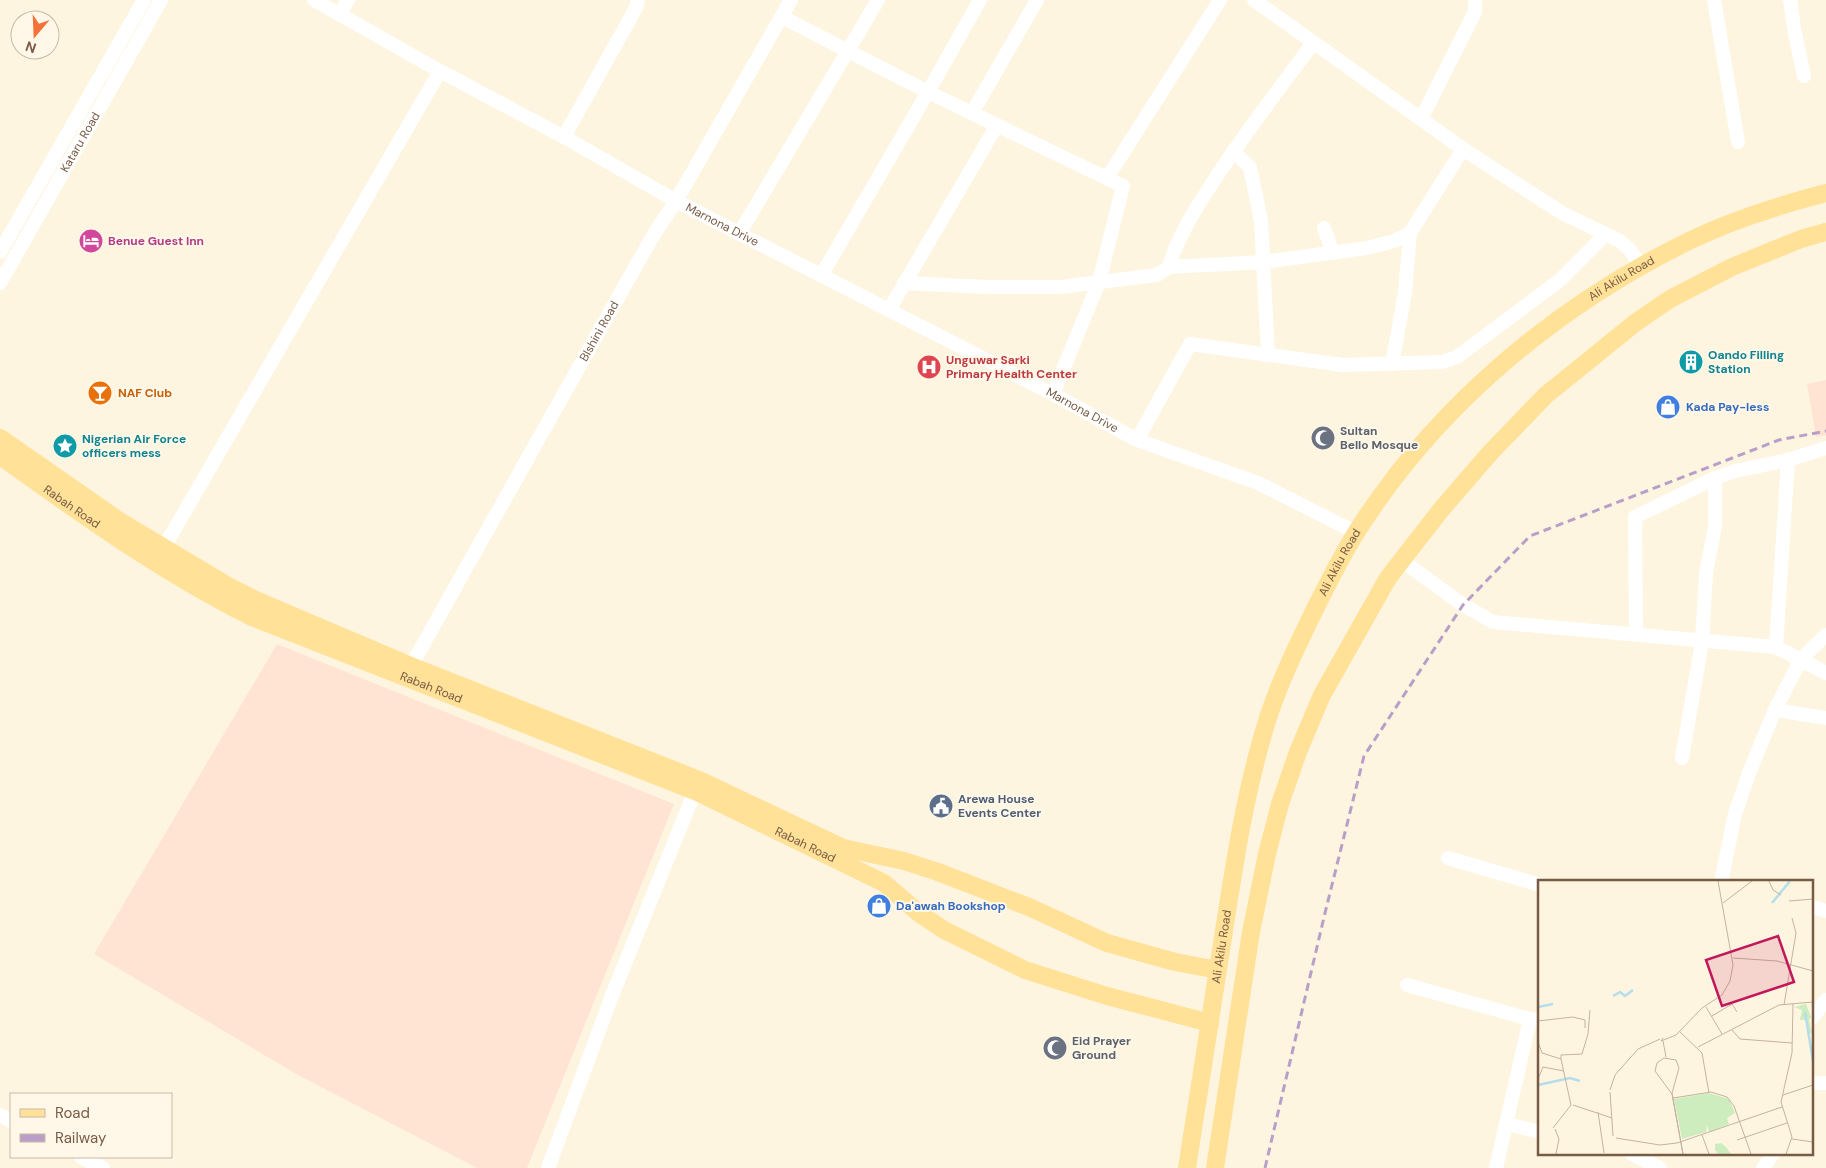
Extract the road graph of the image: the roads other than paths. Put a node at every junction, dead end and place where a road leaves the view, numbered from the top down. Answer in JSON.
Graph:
{"nodes":[{"id":1,"x":144,"y":0,"type":"edge"},
{"id":2,"x":161,"y":0,"type":"edge"},
{"id":3,"x":314,"y":0,"type":"edge"},
{"id":4,"x":348,"y":0,"type":"edge"},
{"id":5,"x":638,"y":0,"type":"edge"},
{"id":6,"x":791,"y":0,"type":"edge"},
{"id":7,"x":878,"y":0,"type":"edge"},
{"id":8,"x":980,"y":0,"type":"edge"},
{"id":9,"x":1037,"y":0,"type":"edge"},
{"id":10,"x":1220,"y":0,"type":"edge"},
{"id":11,"x":1254,"y":0,"type":"edge"},
{"id":12,"x":1475,"y":0,"type":"edge"},
{"id":13,"x":1714,"y":0,"type":"edge"},
{"id":14,"x":1790,"y":0,"type":"edge"},
{"id":15,"x":340,"y":14,"type":"junction"},
{"id":16,"x":782,"y":17,"type":"junction"},
{"id":17,"x":1313,"y":43,"type":"junction"},
{"id":18,"x":848,"y":51,"type":"junction"},
{"id":19,"x":440,"y":71,"type":"junction"},
{"id":20,"x":1804,"y":76,"type":"dead end"},
{"id":21,"x":928,"y":92,"type":"junction"},
{"id":22,"x":972,"y":113,"type":"junction"},
{"id":23,"x":1421,"y":119,"type":"junction"},
{"id":24,"x":997,"y":125,"type":"junction"},
{"id":25,"x":564,"y":137,"type":"junction"},
{"id":26,"x":1738,"y":142,"type":"dead end"},
{"id":27,"x":1463,"y":149,"type":"junction"},
{"id":28,"x":1233,"y":151,"type":"junction"},
{"id":29,"x":1107,"y":178,"type":"junction"},
{"id":30,"x":1826,"y":193,"type":"edge"},
{"id":31,"x":676,"y":201,"type":"junction"},
{"id":32,"x":1324,"y":228,"type":"dead end"},
{"id":33,"x":1826,"y":232,"type":"edge"},
{"id":34,"x":1410,"y":233,"type":"junction"},
{"id":35,"x":739,"y":234,"type":"junction"},
{"id":36,"x":1606,"y":234,"type":"junction"},
{"id":37,"x":0,"y":252,"type":"edge"},
{"id":38,"x":1333,"y":253,"type":"junction"},
{"id":39,"x":1264,"y":262,"type":"junction"},
{"id":40,"x":1640,"y":266,"type":"junction"},
{"id":41,"x":1169,"y":267,"type":"junction"},
{"id":42,"x":821,"y":276,"type":"junction"},
{"id":43,"x":1099,"y":282,"type":"junction"},
{"id":44,"x":0,"y":283,"type":"edge"},
{"id":45,"x":904,"y":283,"type":"junction"},
{"id":46,"x":889,"y":310,"type":"junction"},
{"id":47,"x":1268,"y":355,"type":"junction"},
{"id":48,"x":1392,"y":364,"type":"junction"},
{"id":49,"x":1053,"y":394,"type":"junction"},
{"id":50,"x":0,"y":438,"type":"edge"},
{"id":51,"x":1137,"y":440,"type":"junction"},
{"id":52,"x":1826,"y":448,"type":"edge"},
{"id":53,"x":0,"y":456,"type":"edge"},
{"id":54,"x":1788,"y":460,"type":"junction"},
{"id":55,"x":1715,"y":478,"type":"junction"},
{"id":56,"x":1356,"y":533,"type":"junction"},
{"id":57,"x":163,"y":549,"type":"junction"},
{"id":58,"x":1401,"y":560,"type":"junction"},
{"id":59,"x":1636,"y":634,"type":"junction"},
{"id":60,"x":1826,"y":635,"type":"edge"},
{"id":61,"x":1702,"y":642,"type":"junction"},
{"id":62,"x":1776,"y":647,"type":"junction"},
{"id":63,"x":1800,"y":660,"type":"junction"},
{"id":64,"x":411,"y":666,"type":"junction"},
{"id":65,"x":1826,"y":673,"type":"edge"},
{"id":66,"x":1775,"y":710,"type":"junction"},
{"id":67,"x":1826,"y":718,"type":"edge"},
{"id":68,"x":1682,"y":758,"type":"dead end"},
{"id":69,"x":695,"y":791,"type":"junction"},
{"id":70,"x":1448,"y":858,"type":"dead end"},
{"id":71,"x":1723,"y":880,"type":"edge"},
{"id":72,"x":1538,"y":883,"type":"edge"},
{"id":73,"x":1218,"y":970,"type":"junction"},
{"id":74,"x":1407,"y":985,"type":"dead end"},
{"id":75,"x":1826,"y":1000,"type":"edge"},
{"id":76,"x":1814,"y":1015,"type":"edge"},
{"id":77,"x":1535,"y":1019,"type":"edge"},
{"id":78,"x":1210,"y":1023,"type":"junction"},
{"id":79,"x":1507,"y":1124,"type":"junction"},
{"id":80,"x":1538,"y":1132,"type":"edge"},
{"id":81,"x":1772,"y":1156,"type":"edge"},
{"id":82,"x":83,"y":1158,"type":"edge"},
{"id":83,"x":1641,"y":1159,"type":"edge"},
{"id":84,"x":103,"y":1168,"type":"edge"},
{"id":85,"x":548,"y":1168,"type":"edge"},
{"id":86,"x":1187,"y":1168,"type":"edge"},
{"id":87,"x":1215,"y":1168,"type":"edge"},
{"id":88,"x":1496,"y":1168,"type":"edge"},
{"id":89,"x":1660,"y":1168,"type":"edge"},
{"id":90,"x":1763,"y":1168,"type":"edge"}],
"edges":[{"from":1,"to":37,"type":"street","name":"Kataru Road"},
{"from":2,"to":44,"type":"street","name":"Kataru Road"},
{"from":3,"to":15,"type":"street","name":"Marnona Drive"},
{"from":4,"to":15,"type":"street"},
{"from":5,"to":25,"type":"street"},
{"from":6,"to":16,"type":"street","name":"BIshini Road"},
{"from":7,"to":18,"type":"street"},
{"from":8,"to":21,"type":"street"},
{"from":9,"to":22,"type":"street"},
{"from":10,"to":29,"type":"street"},
{"from":11,"to":17,"type":"street"},
{"from":12,"to":23,"type":"street"},
{"from":13,"to":26,"type":"street"},
{"from":14,"to":20,"type":"street"},
{"from":15,"to":19,"type":"street","name":"Marnona Drive"},
{"from":16,"to":18,"type":"street"},
{"from":16,"to":31,"type":"street","name":"BIshini Road"},
{"from":17,"to":23,"type":"street"},
{"from":17,"to":28,"type":"street"},
{"from":18,"to":21,"type":"street"},
{"from":18,"to":35,"type":"street"},
{"from":19,"to":25,"type":"street","name":"Marnona Drive"},
{"from":19,"to":57,"type":"street"},
{"from":21,"to":22,"type":"street"},
{"from":21,"to":42,"type":"street"},
{"from":22,"to":24,"type":"street"},
{"from":23,"to":27,"type":"street"},
{"from":24,"to":29,"type":"street"},
{"from":24,"to":45,"type":"street"},
{"from":25,"to":31,"type":"street","name":"Marnona Drive"},
{"from":27,"to":34,"type":"street"},
{"from":27,"to":36,"type":"street"},
{"from":28,"to":39,"type":"street"},
{"from":28,"to":41,"type":"street"},
{"from":29,"to":43,"type":"street"},
{"from":30,"to":40,"type":"main road","name":"Ali Akilu Road"},
{"from":31,"to":35,"type":"street","name":"Marnona Drive"},
{"from":31,"to":64,"type":"street","name":"BIshini Road"},
{"from":32,"to":38,"type":"street"},
{"from":33,"to":58,"type":"main road"},
{"from":34,"to":38,"type":"street"},
{"from":34,"to":48,"type":"street"},
{"from":35,"to":42,"type":"street","name":"Marnona Drive"},
{"from":36,"to":40,"type":"street"},
{"from":36,"to":48,"type":"street"},
{"from":38,"to":39,"type":"street"},
{"from":39,"to":41,"type":"street"},
{"from":39,"to":47,"type":"street"},
{"from":40,"to":56,"type":"main road","name":"Ali Akilu Road"},
{"from":41,"to":43,"type":"street"},
{"from":42,"to":46,"type":"street","name":"Marnona Drive"},
{"from":43,"to":45,"type":"street"},
{"from":43,"to":49,"type":"street"},
{"from":45,"to":46,"type":"street"},
{"from":46,"to":49,"type":"street","name":"Marnona Drive"},
{"from":47,"to":48,"type":"street"},
{"from":47,"to":51,"type":"street"},
{"from":49,"to":51,"type":"street","name":"Marnona Drive"},
{"from":50,"to":57,"type":"main road","name":"Rabah Road"},
{"from":51,"to":56,"type":"street","name":"Marnona Drive"},
{"from":52,"to":54,"type":"street"},
{"from":53,"to":69,"type":"main road","name":"Rabah Road"},
{"from":54,"to":55,"type":"street"},
{"from":54,"to":62,"type":"street"},
{"from":55,"to":59,"type":"street"},
{"from":55,"to":61,"type":"street"},
{"from":56,"to":73,"type":"main road","name":"Ali Akilu Road"},
{"from":57,"to":64,"type":"main road","name":"Rabah Road"},
{"from":58,"to":59,"type":"street"},
{"from":58,"to":87,"type":"main road"},
{"from":59,"to":61,"type":"street"},
{"from":60,"to":63,"type":"street"},
{"from":61,"to":62,"type":"street"},
{"from":61,"to":68,"type":"street"},
{"from":62,"to":63,"type":"street"},
{"from":63,"to":65,"type":"street"},
{"from":63,"to":66,"type":"street"},
{"from":64,"to":73,"type":"main road","name":"Rabah Road"},
{"from":66,"to":67,"type":"street"},
{"from":66,"to":71,"type":"street"},
{"from":69,"to":78,"type":"main road","name":"Rabah Road"},
{"from":69,"to":85,"type":"street"},
{"from":70,"to":72,"type":"street"},
{"from":73,"to":78,"type":"main road","name":"Ali Akilu Road"},
{"from":74,"to":77,"type":"street"},
{"from":75,"to":76,"type":"street"},
{"from":77,"to":79,"type":"street"},
{"from":78,"to":86,"type":"main road","name":"Ali Akilu Road"},
{"from":79,"to":80,"type":"street"},
{"from":79,"to":88,"type":"street"},
{"from":81,"to":90,"type":"street"},
{"from":82,"to":84,"type":"street"},
{"from":83,"to":89,"type":"street"}]}
